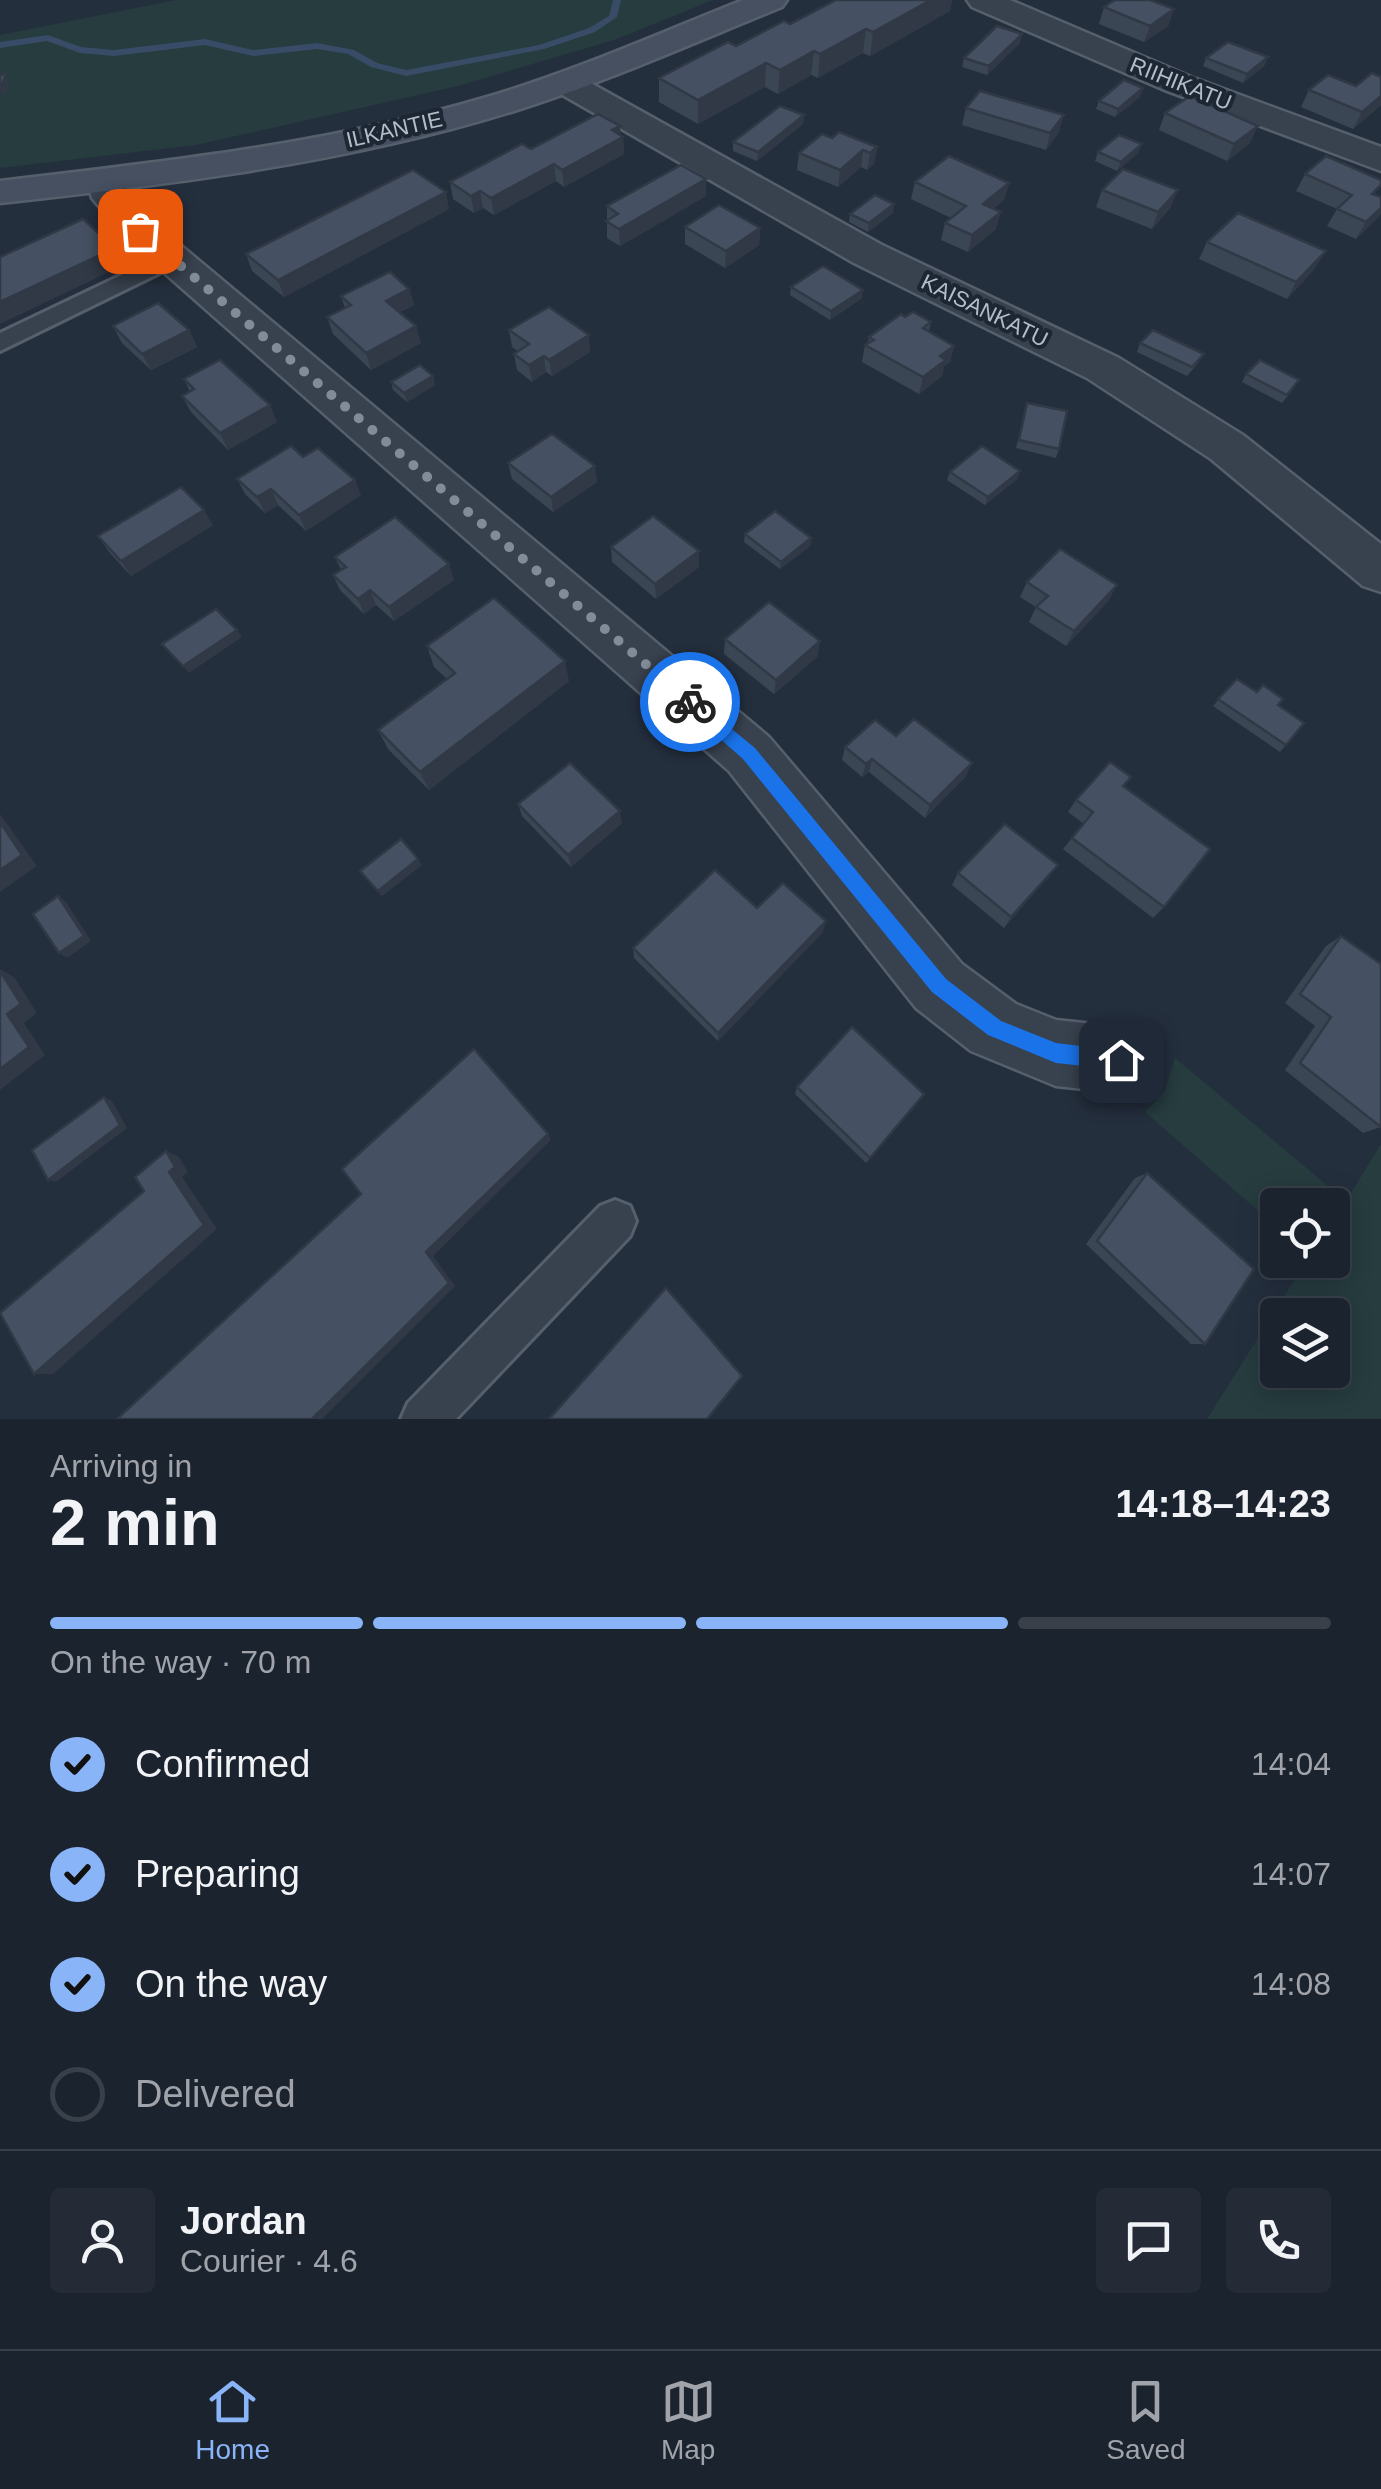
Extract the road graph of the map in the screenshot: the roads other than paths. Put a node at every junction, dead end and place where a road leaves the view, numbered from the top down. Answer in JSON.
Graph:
{"nodes":[{"id":1,"x":771,"y":0,"type":"edge"},
{"id":2,"x":983,"y":0,"type":"edge"},
{"id":3,"x":566,"y":82,"type":"junction"},
{"id":4,"x":1381,"y":160,"type":"edge"},
{"id":5,"x":106,"y":180,"type":"junction"},
{"id":6,"x":0,"y":192,"type":"edge"},
{"id":7,"x":172,"y":258,"type":"junction"},
{"id":8,"x":0,"y":343,"type":"edge"},
{"id":9,"x":1381,"y":572,"type":"edge"},
{"id":10,"x":1121,"y":1060,"type":"dead end"},
{"id":11,"x":615,"y":1221,"type":"dead end"},
{"id":12,"x":424,"y":1419,"type":"edge"}],
"edges":[{"from":1,"to":3,"type":"main road","name":"ILKANTIE"},
{"from":2,"to":4,"type":"street","name":"RIIHIKATU"},
{"from":3,"to":5,"type":"main road","name":"ILKANTIE"},
{"from":3,"to":9,"type":"street","name":"KAISANKATU"},
{"from":5,"to":6,"type":"main road","name":"ILKANTIE"},
{"from":5,"to":7,"type":"street"},
{"from":7,"to":8,"type":"lane"},
{"from":7,"to":10,"type":"street"},
{"from":11,"to":12,"type":"lane"}]}
